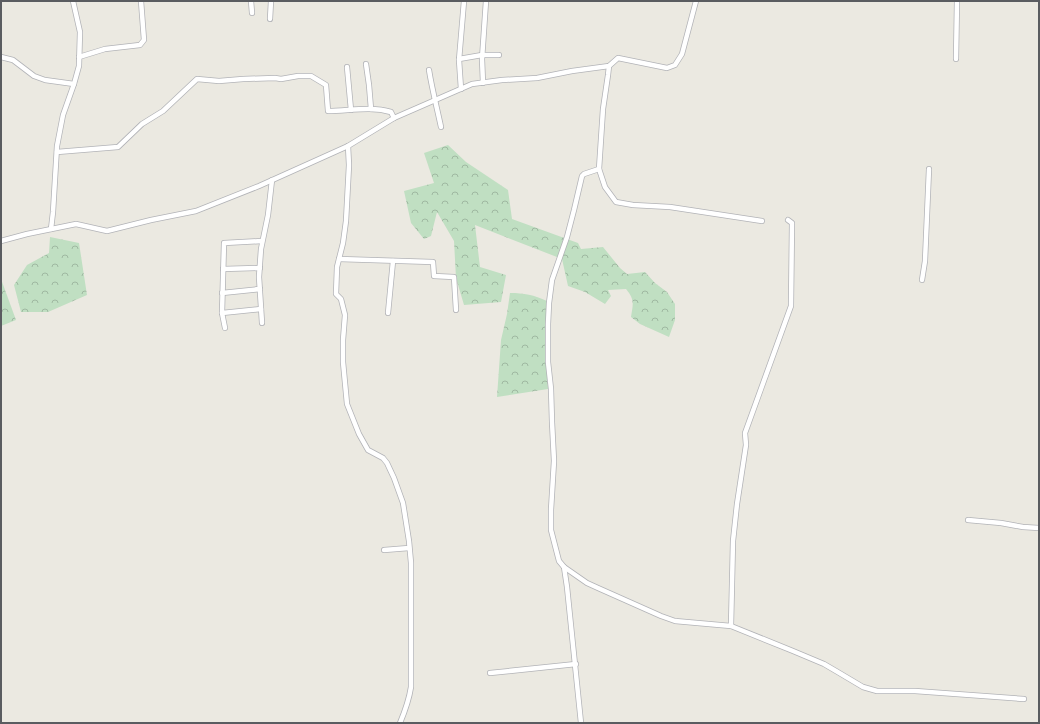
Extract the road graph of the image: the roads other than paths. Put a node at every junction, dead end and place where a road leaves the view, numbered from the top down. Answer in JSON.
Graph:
{"nodes":[{"id":1,"x":73,"y":1,"type":"edge"},
{"id":2,"x":141,"y":1,"type":"edge"},
{"id":3,"x":251,"y":1,"type":"edge"},
{"id":4,"x":271,"y":1,"type":"edge"},
{"id":5,"x":464,"y":1,"type":"edge"},
{"id":6,"x":486,"y":1,"type":"edge"},
{"id":7,"x":696,"y":1,"type":"edge"},
{"id":8,"x":957,"y":1,"type":"edge"},
{"id":9,"x":252,"y":13,"type":"dead end"},
{"id":10,"x":270,"y":19,"type":"dead end"},
{"id":11,"x":482,"y":55,"type":"junction"},
{"id":12,"x":499,"y":55,"type":"dead end"},
{"id":13,"x":1,"y":57,"type":"edge"},
{"id":14,"x":79,"y":57,"type":"junction"},
{"id":15,"x":459,"y":59,"type":"junction"},
{"id":16,"x":956,"y":59,"type":"dead end"},
{"id":17,"x":366,"y":64,"type":"dead end"},
{"id":18,"x":609,"y":66,"type":"junction"},
{"id":19,"x":347,"y":67,"type":"dead end"},
{"id":20,"x":430,"y":70,"type":"dead end"},
{"id":21,"x":483,"y":83,"type":"junction"},
{"id":22,"x":74,"y":84,"type":"junction"},
{"id":23,"x":461,"y":89,"type":"junction"},
{"id":24,"x":436,"y":100,"type":"junction"},
{"id":25,"x":371,"y":109,"type":"junction"},
{"id":26,"x":351,"y":110,"type":"junction"},
{"id":27,"x":394,"y":118,"type":"junction"},
{"id":28,"x":441,"y":126,"type":"dead end"},
{"id":29,"x":348,"y":146,"type":"junction"},
{"id":30,"x":57,"y":152,"type":"junction"},
{"id":31,"x":599,"y":169,"type":"junction"},
{"id":32,"x":929,"y":169,"type":"dead end"},
{"id":33,"x":272,"y":180,"type":"junction"},
{"id":34,"x":788,"y":220,"type":"dead end"},
{"id":35,"x":762,"y":221,"type":"dead end"},
{"id":36,"x":51,"y":228,"type":"junction"},
{"id":37,"x":1,"y":241,"type":"edge"},
{"id":38,"x":262,"y":241,"type":"junction"},
{"id":39,"x":339,"y":259,"type":"junction"},
{"id":40,"x":394,"y":261,"type":"junction"},
{"id":41,"x":260,"y":268,"type":"junction"},
{"id":42,"x":223,"y":269,"type":"junction"},
{"id":43,"x":922,"y":280,"type":"dead end"},
{"id":44,"x":260,"y":289,"type":"junction"},
{"id":45,"x":222,"y":293,"type":"junction"},
{"id":46,"x":261,"y":309,"type":"junction"},
{"id":47,"x":456,"y":310,"type":"dead end"},
{"id":48,"x":222,"y":313,"type":"junction"},
{"id":49,"x":388,"y":313,"type":"dead end"},
{"id":50,"x":262,"y":323,"type":"dead end"},
{"id":51,"x":225,"y":328,"type":"dead end"},
{"id":52,"x":968,"y":520,"type":"dead end"},
{"id":53,"x":1039,"y":528,"type":"edge"},
{"id":54,"x":409,"y":548,"type":"junction"},
{"id":55,"x":384,"y":550,"type":"dead end"},
{"id":56,"x":564,"y":567,"type":"junction"},
{"id":57,"x":731,"y":626,"type":"junction"},
{"id":58,"x":576,"y":664,"type":"junction"},
{"id":59,"x":490,"y":673,"type":"dead end"},
{"id":60,"x":1024,"y":699,"type":"dead end"},
{"id":61,"x":400,"y":723,"type":"edge"},
{"id":62,"x":581,"y":723,"type":"edge"}],
"edges":[{"from":1,"to":14,"type":"street"},
{"from":2,"to":14,"type":"street"},
{"from":3,"to":9,"type":"street"},
{"from":4,"to":10,"type":"street"},
{"from":5,"to":15,"type":"street"},
{"from":6,"to":11,"type":"street"},
{"from":7,"to":18,"type":"street"},
{"from":8,"to":16,"type":"street"},
{"from":11,"to":12,"type":"street"},
{"from":11,"to":15,"type":"street"},
{"from":11,"to":21,"type":"street"},
{"from":13,"to":22,"type":"street"},
{"from":14,"to":22,"type":"street"},
{"from":15,"to":23,"type":"street"},
{"from":17,"to":25,"type":"street"},
{"from":18,"to":21,"type":"street"},
{"from":18,"to":31,"type":"street"},
{"from":19,"to":26,"type":"street"},
{"from":20,"to":24,"type":"street"},
{"from":21,"to":23,"type":"street"},
{"from":22,"to":30,"type":"street"},
{"from":23,"to":24,"type":"street"},
{"from":24,"to":27,"type":"street"},
{"from":24,"to":28,"type":"street"},
{"from":25,"to":26,"type":"street"},
{"from":25,"to":27,"type":"street"},
{"from":26,"to":30,"type":"street"},
{"from":27,"to":29,"type":"street"},
{"from":29,"to":33,"type":"street"},
{"from":29,"to":39,"type":"street"},
{"from":30,"to":36,"type":"street"},
{"from":31,"to":35,"type":"street"},
{"from":31,"to":56,"type":"street"},
{"from":32,"to":43,"type":"street"},
{"from":33,"to":36,"type":"street"},
{"from":33,"to":38,"type":"street"},
{"from":34,"to":57,"type":"street"},
{"from":36,"to":37,"type":"street"},
{"from":38,"to":41,"type":"street"},
{"from":38,"to":42,"type":"street"},
{"from":39,"to":40,"type":"street"},
{"from":39,"to":54,"type":"street"},
{"from":40,"to":47,"type":"street"},
{"from":40,"to":49,"type":"street"},
{"from":41,"to":42,"type":"street"},
{"from":41,"to":44,"type":"street"},
{"from":42,"to":45,"type":"street"},
{"from":44,"to":45,"type":"street"},
{"from":44,"to":46,"type":"street"},
{"from":45,"to":48,"type":"street"},
{"from":46,"to":48,"type":"street"},
{"from":46,"to":50,"type":"street"},
{"from":48,"to":51,"type":"street"},
{"from":52,"to":53,"type":"street"},
{"from":54,"to":55,"type":"street"},
{"from":54,"to":61,"type":"street"},
{"from":56,"to":57,"type":"street"},
{"from":56,"to":58,"type":"street"},
{"from":57,"to":60,"type":"street"},
{"from":58,"to":59,"type":"street"},
{"from":58,"to":62,"type":"street"}]}
